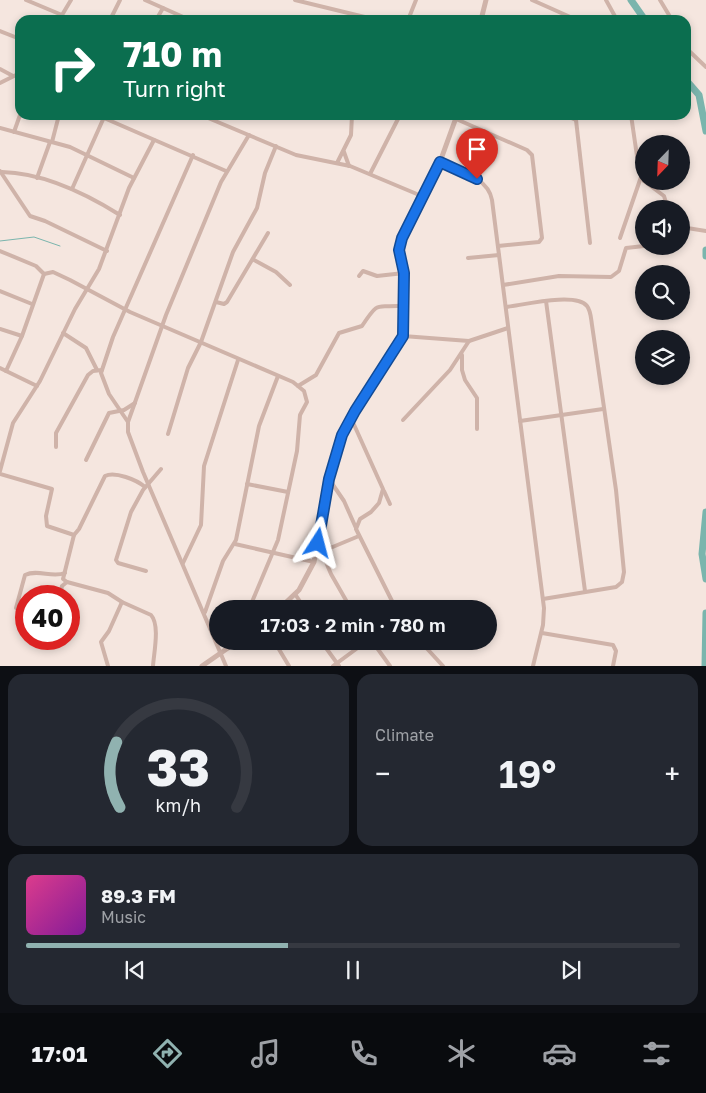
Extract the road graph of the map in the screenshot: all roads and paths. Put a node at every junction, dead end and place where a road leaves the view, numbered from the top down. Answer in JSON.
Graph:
{"nodes":[{"id":1,"x":26,"y":0,"type":"edge"},
{"id":2,"x":71,"y":0,"type":"edge"},
{"id":3,"x":120,"y":0,"type":"edge"},
{"id":4,"x":145,"y":0,"type":"edge"},
{"id":5,"x":295,"y":0,"type":"edge"},
{"id":6,"x":416,"y":0,"type":"edge"},
{"id":7,"x":486,"y":0,"type":"edge"},
{"id":8,"x":532,"y":0,"type":"edge"},
{"id":9,"x":606,"y":0,"type":"edge"},
{"id":10,"x":660,"y":0,"type":"edge"},
{"id":11,"x":163,"y":8,"type":"junction"},
{"id":12,"x":62,"y":14,"type":"joint"},
{"id":13,"x":112,"y":15,"type":"edge"},
{"id":14,"x":159,"y":15,"type":"edge"},
{"id":15,"x":179,"y":15,"type":"edge"},
{"id":16,"x":356,"y":15,"type":"edge"},
{"id":17,"x":410,"y":15,"type":"edge"},
{"id":18,"x":482,"y":15,"type":"edge"},
{"id":19,"x":566,"y":15,"type":"edge"},
{"id":20,"x":614,"y":15,"type":"edge"},
{"id":21,"x":669,"y":15,"type":"edge"},
{"id":22,"x":0,"y":31,"type":"edge"},
{"id":23,"x":15,"y":37,"type":"edge"},
{"id":24,"x":691,"y":53,"type":"edge"},
{"id":25,"x":706,"y":67,"type":"edge"},
{"id":26,"x":0,"y":69,"type":"edge"},
{"id":27,"x":13,"y":76,"type":"joint"},
{"id":28,"x":0,"y":84,"type":"edge"},
{"id":29,"x":18,"y":120,"type":"edge"},
{"id":30,"x":58,"y":120,"type":"edge"},
{"id":31,"x":104,"y":120,"type":"edge"},
{"id":32,"x":111,"y":120,"type":"edge"},
{"id":33,"x":213,"y":120,"type":"edge"},
{"id":34,"x":352,"y":120,"type":"edge"},
{"id":35,"x":397,"y":120,"type":"edge"},
{"id":36,"x":455,"y":120,"type":"edge"},
{"id":37,"x":464,"y":120,"type":"edge"},
{"id":38,"x":577,"y":120,"type":"edge"},
{"id":39,"x":632,"y":120,"type":"edge"},
{"id":40,"x":0,"y":128,"type":"edge"},
{"id":41,"x":14,"y":132,"type":"junction"},
{"id":42,"x":248,"y":135,"type":"junction"},
{"id":43,"x":635,"y":139,"type":"edge"},
{"id":44,"x":154,"y":140,"type":"junction"},
{"id":45,"x":51,"y":142,"type":"junction"},
{"id":46,"x":276,"y":146,"type":"junction"},
{"id":47,"x":344,"y":149,"type":"junction"},
{"id":48,"x":86,"y":155,"type":"junction"},
{"id":49,"x":193,"y":155,"type":"junction"},
{"id":50,"x":440,"y":162,"type":"junction"},
{"id":51,"x":336,"y":163,"type":"junction"},
{"id":52,"x":350,"y":166,"type":"junction"},
{"id":53,"x":1,"y":171,"type":"edge"},
{"id":54,"x":226,"y":171,"type":"junction"},
{"id":55,"x":370,"y":174,"type":"junction"},
{"id":56,"x":37,"y":178,"type":"junction"},
{"id":57,"x":134,"y":178,"type":"junction"},
{"id":58,"x":72,"y":189,"type":"junction"},
{"id":59,"x":636,"y":190,"type":"edge"},
{"id":60,"x":656,"y":190,"type":"edge"},
{"id":61,"x":424,"y":197,"type":"junction"},
{"id":62,"x":665,"y":200,"type":"edge"},
{"id":63,"x":120,"y":216,"type":"junction"},
{"id":64,"x":690,"y":228,"type":"edge"},
{"id":65,"x":706,"y":231,"type":"edge"},
{"id":66,"x":268,"y":233,"type":"dead end"},
{"id":67,"x":620,"y":238,"type":"dead end"},
{"id":68,"x":590,"y":243,"type":"dead end"},
{"id":69,"x":498,"y":246,"type":"junction"},
{"id":70,"x":635,"y":247,"type":"edge"},
{"id":71,"x":0,"y":251,"type":"edge"},
{"id":72,"x":107,"y":251,"type":"junction"},
{"id":73,"x":499,"y":255,"type":"junction"},
{"id":74,"x":468,"y":258,"type":"dead end"},
{"id":75,"x":254,"y":260,"type":"junction"},
{"id":76,"x":404,"y":273,"type":"junction"},
{"id":77,"x":44,"y":274,"type":"junction"},
{"id":78,"x":359,"y":276,"type":"dead end"},
{"id":79,"x":290,"y":285,"type":"dead end"},
{"id":80,"x":503,"y":285,"type":"junction"},
{"id":81,"x":87,"y":289,"type":"junction"},
{"id":82,"x":0,"y":291,"type":"edge"},
{"id":83,"x":546,"y":301,"type":"junction"},
{"id":84,"x":216,"y":302,"type":"junction"},
{"id":85,"x":32,"y":304,"type":"junction"},
{"id":86,"x":405,"y":305,"type":"junction"},
{"id":87,"x":506,"y":307,"type":"junction"},
{"id":88,"x":125,"y":310,"type":"junction"},
{"id":89,"x":163,"y":324,"type":"junction"},
{"id":90,"x":508,"y":328,"type":"junction"},
{"id":91,"x":0,"y":329,"type":"edge"},
{"id":92,"x":63,"y":333,"type":"junction"},
{"id":93,"x":22,"y":336,"type":"junction"},
{"id":94,"x":403,"y":336,"type":"junction"},
{"id":95,"x":469,"y":341,"type":"junction"},
{"id":96,"x":201,"y":342,"type":"junction"},
{"id":97,"x":462,"y":353,"type":"junction"},
{"id":98,"x":238,"y":360,"type":"junction"},
{"id":99,"x":0,"y":368,"type":"edge"},
{"id":100,"x":99,"y":370,"type":"junction"},
{"id":101,"x":6,"y":371,"type":"junction"},
{"id":102,"x":278,"y":376,"type":"junction"},
{"id":103,"x":37,"y":386,"type":"junction"},
{"id":104,"x":298,"y":386,"type":"junction"},
{"id":105,"x":135,"y":403,"type":"junction"},
{"id":106,"x":120,"y":410,"type":"junction"},
{"id":107,"x":603,"y":410,"type":"junction"},
{"id":108,"x":562,"y":414,"type":"junction"},
{"id":109,"x":351,"y":418,"type":"junction"},
{"id":110,"x":403,"y":420,"type":"dead end"},
{"id":111,"x":520,"y":421,"type":"junction"},
{"id":112,"x":128,"y":422,"type":"junction"},
{"id":113,"x":477,"y":428,"type":"dead end"},
{"id":114,"x":168,"y":434,"type":"dead end"},
{"id":115,"x":56,"y":447,"type":"dead end"},
{"id":116,"x":2,"y":455,"type":"edge"},
{"id":117,"x":86,"y":460,"type":"dead end"},
{"id":118,"x":161,"y":469,"type":"dead end"},
{"id":119,"x":0,"y":473,"type":"edge"},
{"id":120,"x":329,"y":479,"type":"junction"},
{"id":121,"x":248,"y":484,"type":"junction"},
{"id":122,"x":147,"y":485,"type":"junction"},
{"id":123,"x":383,"y":489,"type":"junction"},
{"id":124,"x":288,"y":492,"type":"junction"},
{"id":125,"x":390,"y":504,"type":"dead end"},
{"id":126,"x":356,"y":528,"type":"junction"},
{"id":127,"x":74,"y":536,"type":"junction"},
{"id":128,"x":359,"y":536,"type":"junction"},
{"id":129,"x":318,"y":543,"type":"junction"},
{"id":130,"x":235,"y":544,"type":"junction"},
{"id":131,"x":323,"y":551,"type":"junction"},
{"id":132,"x":274,"y":552,"type":"junction"},
{"id":133,"x":314,"y":562,"type":"junction"},
{"id":134,"x":183,"y":563,"type":"junction"},
{"id":135,"x":146,"y":571,"type":"dead end"},
{"id":136,"x":65,"y":573,"type":"junction"},
{"id":137,"x":67,"y":582,"type":"junction"},
{"id":138,"x":22,"y":585,"type":"edge"},
{"id":139,"x":63,"y":585,"type":"edge"},
{"id":140,"x":585,"y":591,"type":"junction"},
{"id":141,"x":295,"y":594,"type":"junction"},
{"id":142,"x":543,"y":599,"type":"junction"},
{"id":143,"x":252,"y":600,"type":"edge"},
{"id":144,"x":289,"y":600,"type":"edge"},
{"id":145,"x":299,"y":600,"type":"edge"},
{"id":146,"x":346,"y":600,"type":"edge"},
{"id":147,"x":392,"y":600,"type":"edge"},
{"id":148,"x":122,"y":602,"type":"junction"},
{"id":149,"x":205,"y":612,"type":"junction"},
{"id":150,"x":542,"y":633,"type":"junction"},
{"id":151,"x":225,"y":650,"type":"edge"},
{"id":152,"x":279,"y":650,"type":"edge"},
{"id":153,"x":327,"y":650,"type":"edge"},
{"id":154,"x":356,"y":650,"type":"edge"},
{"id":155,"x":378,"y":650,"type":"edge"},
{"id":156,"x":428,"y":650,"type":"edge"},
{"id":157,"x":221,"y":653,"type":"junction"},
{"id":158,"x":337,"y":665,"type":"edge"},
{"id":159,"x":108,"y":666,"type":"edge"},
{"id":160,"x":153,"y":666,"type":"edge"},
{"id":161,"x":202,"y":666,"type":"edge"},
{"id":162,"x":226,"y":666,"type":"edge"},
{"id":163,"x":289,"y":666,"type":"edge"},
{"id":164,"x":390,"y":666,"type":"edge"},
{"id":165,"x":443,"y":666,"type":"edge"},
{"id":166,"x":533,"y":666,"type":"edge"},
{"id":167,"x":613,"y":666,"type":"edge"}],
"edges":[{"from":1,"to":12,"type":"street"},
{"from":2,"to":12,"type":"street"},
{"from":3,"to":13,"type":"street"},
{"from":4,"to":11,"type":"street"},
{"from":5,"to":16,"type":"street"},
{"from":6,"to":17,"type":"street"},
{"from":7,"to":18,"type":"street"},
{"from":8,"to":19,"type":"street"},
{"from":9,"to":20,"type":"street"},
{"from":10,"to":21,"type":"street"},
{"from":11,"to":14,"type":"street"},
{"from":11,"to":15,"type":"street"},
{"from":22,"to":23,"type":"street"},
{"from":24,"to":25,"type":"street"},
{"from":26,"to":27,"type":"street"},
{"from":27,"to":28,"type":"street"},
{"from":29,"to":41,"type":"street"},
{"from":30,"to":45,"type":"street"},
{"from":31,"to":48,"type":"street"},
{"from":32,"to":44,"type":"street"},
{"from":33,"to":42,"type":"street"},
{"from":34,"to":47,"type":"street"},
{"from":35,"to":55,"type":"street"},
{"from":36,"to":50,"type":"street"},
{"from":37,"to":69,"type":"street"},
{"from":38,"to":68,"type":"street"},
{"from":39,"to":43,"type":"street"},
{"from":40,"to":41,"type":"street"},
{"from":41,"to":45,"type":"street"},
{"from":42,"to":46,"type":"street"},
{"from":42,"to":54,"type":"street"},
{"from":44,"to":49,"type":"street"},
{"from":44,"to":57,"type":"street"},
{"from":45,"to":48,"type":"street"},
{"from":45,"to":56,"type":"street"},
{"from":46,"to":51,"type":"street"},
{"from":46,"to":84,"type":"street"},
{"from":47,"to":51,"type":"street"},
{"from":47,"to":52,"type":"street"},
{"from":48,"to":57,"type":"street"},
{"from":48,"to":58,"type":"street"},
{"from":49,"to":54,"type":"street"},
{"from":49,"to":88,"type":"street"},
{"from":50,"to":61,"type":"street"},
{"from":50,"to":69,"type":"street"},
{"from":51,"to":52,"type":"street"},
{"from":52,"to":55,"type":"street"},
{"from":53,"to":56,"type":"street"},
{"from":53,"to":72,"type":"street"},
{"from":54,"to":89,"type":"street"},
{"from":55,"to":61,"type":"street"},
{"from":56,"to":58,"type":"street"},
{"from":57,"to":63,"type":"street"},
{"from":58,"to":63,"type":"street"},
{"from":59,"to":67,"type":"street"},
{"from":60,"to":62,"type":"street"},
{"from":61,"to":76,"type":"street"},
{"from":63,"to":72,"type":"street"},
{"from":64,"to":65,"type":"street"},
{"from":66,"to":75,"type":"street"},
{"from":69,"to":73,"type":"street"},
{"from":70,"to":80,"type":"street"},
{"from":71,"to":77,"type":"street"},
{"from":72,"to":81,"type":"street"},
{"from":73,"to":74,"type":"street"},
{"from":73,"to":80,"type":"street"},
{"from":75,"to":79,"type":"street"},
{"from":75,"to":84,"type":"street"},
{"from":76,"to":78,"type":"street"},
{"from":76,"to":86,"type":"street"},
{"from":77,"to":81,"type":"street"},
{"from":77,"to":85,"type":"street"},
{"from":80,"to":87,"type":"street"},
{"from":81,"to":88,"type":"street"},
{"from":81,"to":92,"type":"street"},
{"from":82,"to":85,"type":"street"},
{"from":83,"to":87,"type":"street"},
{"from":83,"to":107,"type":"street"},
{"from":83,"to":108,"type":"street"},
{"from":84,"to":96,"type":"street"},
{"from":85,"to":93,"type":"street"},
{"from":86,"to":94,"type":"street"},
{"from":86,"to":104,"type":"street"},
{"from":87,"to":90,"type":"street"},
{"from":88,"to":89,"type":"street"},
{"from":88,"to":100,"type":"street"},
{"from":89,"to":96,"type":"street"},
{"from":89,"to":105,"type":"street"},
{"from":90,"to":95,"type":"street"},
{"from":90,"to":111,"type":"street"},
{"from":91,"to":93,"type":"street"},
{"from":92,"to":100,"type":"street"},
{"from":92,"to":103,"type":"street"},
{"from":93,"to":101,"type":"street"},
{"from":94,"to":95,"type":"street"},
{"from":94,"to":109,"type":"street"},
{"from":95,"to":97,"type":"street"},
{"from":96,"to":98,"type":"street"},
{"from":96,"to":114,"type":"street"},
{"from":97,"to":110,"type":"street"},
{"from":97,"to":113,"type":"street"},
{"from":98,"to":102,"type":"street"},
{"from":98,"to":134,"type":"street"},
{"from":99,"to":101,"type":"street"},
{"from":100,"to":106,"type":"street"},
{"from":100,"to":115,"type":"street"},
{"from":101,"to":103,"type":"street"},
{"from":102,"to":104,"type":"street"},
{"from":102,"to":121,"type":"street"},
{"from":103,"to":116,"type":"street"},
{"from":104,"to":124,"type":"street"},
{"from":105,"to":106,"type":"street"},
{"from":105,"to":112,"type":"street"},
{"from":106,"to":112,"type":"street"},
{"from":106,"to":117,"type":"street"},
{"from":107,"to":108,"type":"street"},
{"from":107,"to":140,"type":"street"},
{"from":108,"to":111,"type":"street"},
{"from":108,"to":140,"type":"street"},
{"from":109,"to":120,"type":"street"},
{"from":109,"to":123,"type":"street"},
{"from":111,"to":142,"type":"street"},
{"from":112,"to":122,"type":"street"},
{"from":116,"to":119,"type":"street"},
{"from":118,"to":122,"type":"street"},
{"from":119,"to":127,"type":"street"},
{"from":120,"to":126,"type":"street"},
{"from":120,"to":129,"type":"street"},
{"from":121,"to":124,"type":"street"},
{"from":121,"to":130,"type":"street"},
{"from":122,"to":127,"type":"street"},
{"from":122,"to":134,"type":"street"},
{"from":122,"to":135,"type":"street"},
{"from":123,"to":125,"type":"street"},
{"from":123,"to":126,"type":"street"},
{"from":124,"to":132,"type":"street"},
{"from":126,"to":128,"type":"street"},
{"from":127,"to":136,"type":"street"},
{"from":128,"to":131,"type":"street"},
{"from":128,"to":147,"type":"street"},
{"from":129,"to":131,"type":"street"},
{"from":129,"to":133,"type":"street"},
{"from":130,"to":132,"type":"street"},
{"from":130,"to":149,"type":"street"},
{"from":131,"to":146,"type":"street"},
{"from":132,"to":133,"type":"street"},
{"from":132,"to":143,"type":"street"},
{"from":133,"to":141,"type":"street"},
{"from":134,"to":149,"type":"street"},
{"from":136,"to":137,"type":"street"},
{"from":136,"to":138,"type":"street"},
{"from":137,"to":139,"type":"street"},
{"from":137,"to":148,"type":"street"},
{"from":140,"to":142,"type":"street"},
{"from":141,"to":144,"type":"street"},
{"from":141,"to":145,"type":"street"},
{"from":142,"to":150,"type":"street"},
{"from":148,"to":159,"type":"street"},
{"from":148,"to":160,"type":"street"},
{"from":149,"to":157,"type":"street"},
{"from":150,"to":166,"type":"street"},
{"from":150,"to":167,"type":"street"},
{"from":151,"to":157,"type":"street"},
{"from":152,"to":163,"type":"street"},
{"from":153,"to":158,"type":"street"},
{"from":154,"to":158,"type":"street"},
{"from":155,"to":164,"type":"street"},
{"from":156,"to":165,"type":"street"},
{"from":157,"to":161,"type":"street"},
{"from":157,"to":162,"type":"street"}]}
